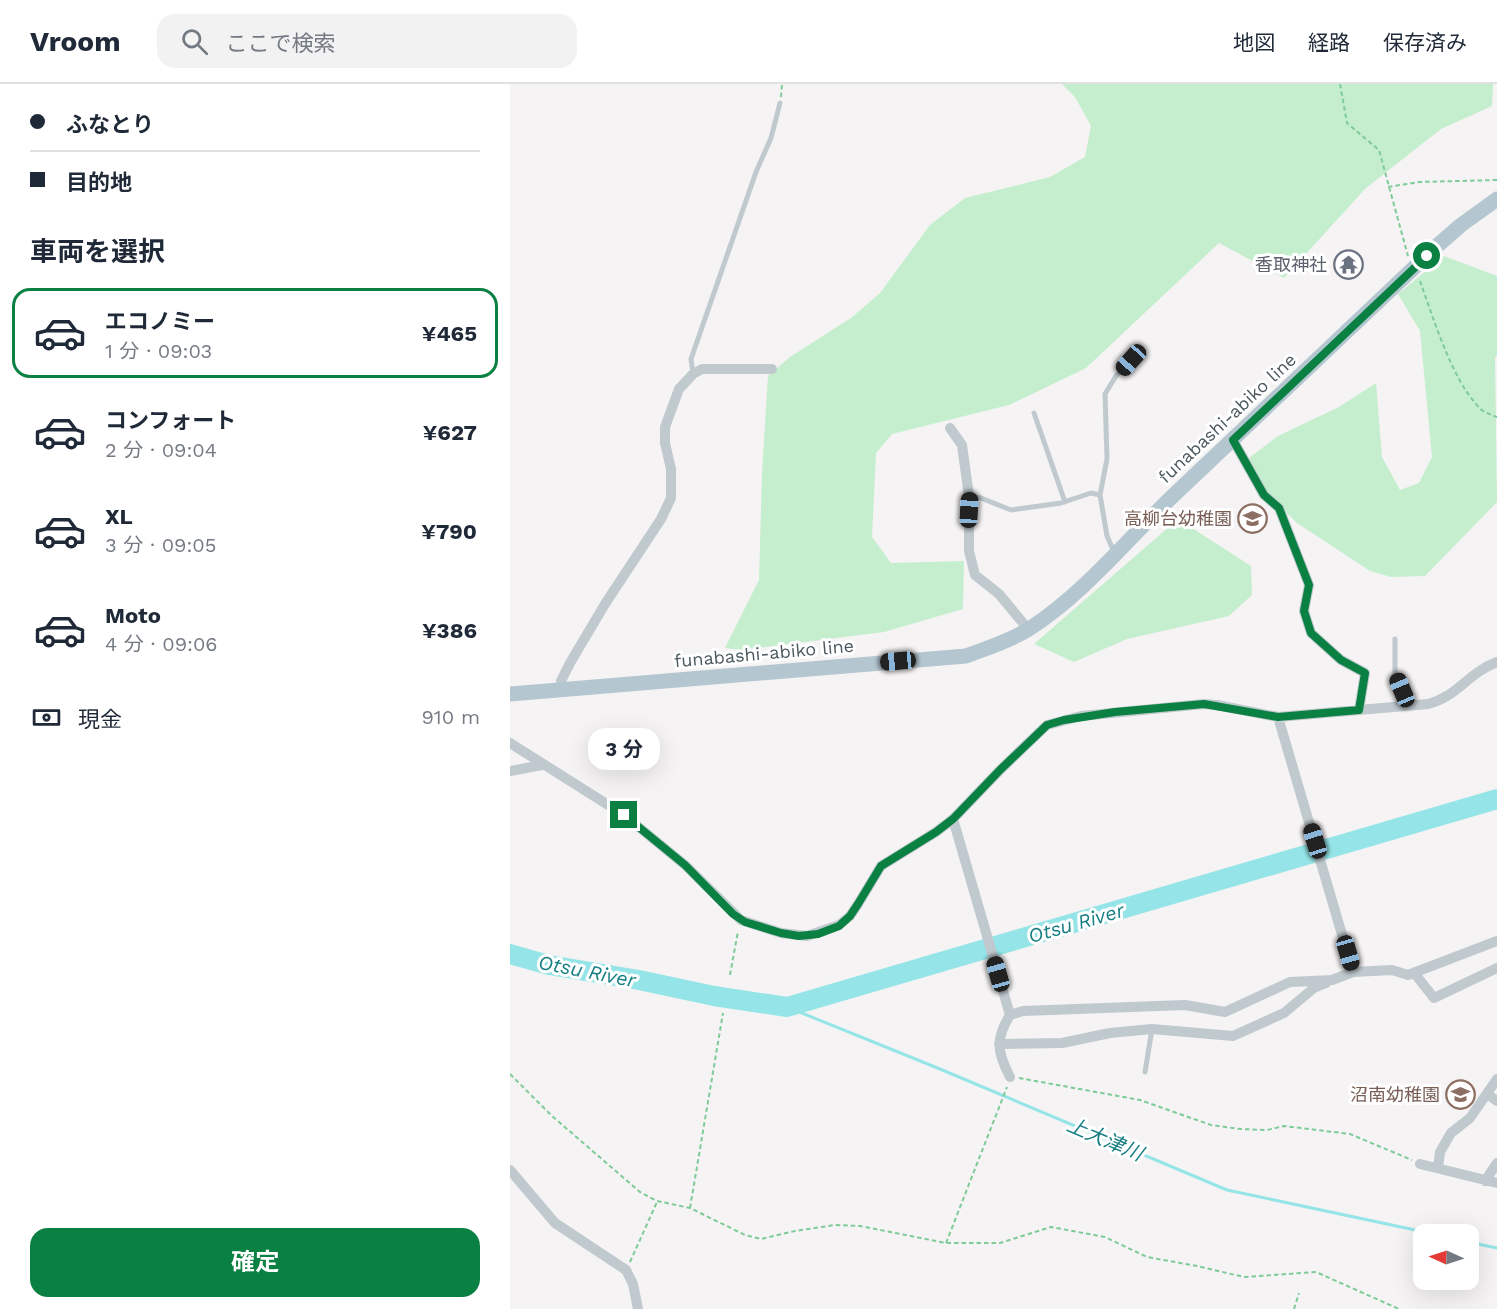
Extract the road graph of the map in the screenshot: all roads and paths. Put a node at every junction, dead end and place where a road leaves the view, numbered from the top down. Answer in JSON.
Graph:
{"nodes":[{"id":1,"x":782,"y":84,"type":"edge"},
{"id":2,"x":1340,"y":84,"type":"edge"},
{"id":3,"x":780,"y":103,"type":"joint"},
{"id":4,"x":1497,"y":180,"type":"edge"},
{"id":5,"x":1388,"y":187,"type":"junction"},
{"id":6,"x":1497,"y":199,"type":"edge"},
{"id":7,"x":1414,"y":268,"type":"junction"},
{"id":8,"x":1131,"y":360,"type":"dead end"},
{"id":9,"x":772,"y":369,"type":"dead end"},
{"id":10,"x":693,"y":374,"type":"junction"},
{"id":11,"x":1034,"y":413,"type":"dead end"},
{"id":12,"x":1497,"y":417,"type":"edge"},
{"id":13,"x":950,"y":428,"type":"dead end"},
{"id":14,"x":1233,"y":440,"type":"junction"},
{"id":15,"x":1100,"y":495,"type":"junction"},
{"id":16,"x":969,"y":496,"type":"junction"},
{"id":17,"x":1065,"y":502,"type":"junction"},
{"id":18,"x":1115,"y":554,"type":"junction"},
{"id":19,"x":1028,"y":629,"type":"junction"},
{"id":20,"x":1395,"y":639,"type":"dead end"},
{"id":21,"x":1497,"y":662,"type":"edge"},
{"id":22,"x":563,"y":689,"type":"junction"},
{"id":23,"x":510,"y":694,"type":"edge"},
{"id":24,"x":1408,"y":705,"type":"junction"},
{"id":25,"x":1359,"y":710,"type":"junction"},
{"id":26,"x":1278,"y":717,"type":"junction"},
{"id":27,"x":510,"y":743,"type":"edge"},
{"id":28,"x":542,"y":765,"type":"junction"},
{"id":29,"x":510,"y":771,"type":"edge"},
{"id":30,"x":953,"y":819,"type":"junction"},
{"id":31,"x":741,"y":920,"type":"junction"},
{"id":32,"x":1497,"y":941,"type":"edge"},
{"id":33,"x":1497,"y":968,"type":"edge"},
{"id":34,"x":1353,"y":972,"type":"junction"},
{"id":35,"x":1414,"y":974,"type":"junction"},
{"id":36,"x":730,"y":975,"type":"dead end"},
{"id":37,"x":1332,"y":980,"type":"junction"},
{"id":38,"x":723,"y":1013,"type":"dead end"},
{"id":39,"x":1010,"y":1015,"type":"junction"},
{"id":40,"x":1152,"y":1029,"type":"junction"},
{"id":41,"x":999,"y":1044,"type":"junction"},
{"id":42,"x":1145,"y":1072,"type":"dead end"},
{"id":43,"x":510,"y":1074,"type":"edge"},
{"id":44,"x":1010,"y":1077,"type":"joint"},
{"id":45,"x":1497,"y":1079,"type":"edge"},
{"id":46,"x":1006,"y":1093,"type":"dead end"},
{"id":47,"x":1487,"y":1094,"type":"junction"},
{"id":48,"x":1497,"y":1101,"type":"edge"},
{"id":49,"x":1497,"y":1163,"type":"edge"},
{"id":50,"x":1420,"y":1164,"type":"joint"},
{"id":51,"x":1438,"y":1168,"type":"junction"},
{"id":52,"x":510,"y":1170,"type":"edge"},
{"id":53,"x":1485,"y":1180,"type":"junction"},
{"id":54,"x":1497,"y":1183,"type":"edge"},
{"id":55,"x":657,"y":1202,"type":"junction"},
{"id":56,"x":690,"y":1208,"type":"junction"},
{"id":57,"x":946,"y":1243,"type":"junction"},
{"id":58,"x":626,"y":1270,"type":"junction"},
{"id":59,"x":1299,"y":1293,"type":"dead end"},
{"id":60,"x":638,"y":1309,"type":"edge"},
{"id":61,"x":1294,"y":1309,"type":"edge"},
{"id":62,"x":1399,"y":1309,"type":"edge"}],
"edges":[{"from":1,"to":3,"type":"path"},
{"from":2,"to":5,"type":"path"},
{"from":3,"to":10,"type":"lane"},
{"from":4,"to":5,"type":"path"},
{"from":5,"to":7,"type":"path"},
{"from":6,"to":7,"type":"main road","name":"funabashi-abiko line"},
{"from":7,"to":12,"type":"path"},
{"from":7,"to":14,"type":"main road","name":"funabashi-abiko line"},
{"from":8,"to":15,"type":"lane"},
{"from":9,"to":10,"type":"street"},
{"from":10,"to":22,"type":"street"},
{"from":11,"to":17,"type":"lane"},
{"from":13,"to":16,"type":"street"},
{"from":14,"to":18,"type":"main road","name":"funabashi-abiko line"},
{"from":14,"to":25,"type":"street"},
{"from":15,"to":17,"type":"lane"},
{"from":15,"to":18,"type":"lane"},
{"from":16,"to":17,"type":"lane"},
{"from":16,"to":19,"type":"street"},
{"from":18,"to":19,"type":"main road","name":"funabashi-abiko line"},
{"from":19,"to":22,"type":"main road","name":"funabashi-abiko line"},
{"from":20,"to":24,"type":"lane"},
{"from":21,"to":24,"type":"street"},
{"from":22,"to":23,"type":"main road","name":"funabashi-abiko line"},
{"from":24,"to":25,"type":"street"},
{"from":25,"to":26,"type":"street"},
{"from":26,"to":30,"type":"street"},
{"from":26,"to":34,"type":"street"},
{"from":27,"to":28,"type":"street"},
{"from":28,"to":29,"type":"street"},
{"from":28,"to":31,"type":"street"},
{"from":30,"to":31,"type":"street"},
{"from":30,"to":39,"type":"street"},
{"from":31,"to":36,"type":"path"},
{"from":32,"to":35,"type":"street"},
{"from":33,"to":35,"type":"street"},
{"from":34,"to":35,"type":"street"},
{"from":34,"to":37,"type":"street"},
{"from":37,"to":39,"type":"street"},
{"from":37,"to":40,"type":"street"},
{"from":38,"to":56,"type":"path"},
{"from":39,"to":41,"type":"street"},
{"from":40,"to":41,"type":"street"},
{"from":40,"to":42,"type":"lane"},
{"from":41,"to":44,"type":"street"},
{"from":43,"to":55,"type":"path"},
{"from":44,"to":50,"type":"path"},
{"from":45,"to":47,"type":"street"},
{"from":46,"to":57,"type":"path"},
{"from":47,"to":48,"type":"street"},
{"from":47,"to":51,"type":"street"},
{"from":49,"to":53,"type":"street"},
{"from":50,"to":51,"type":"street"},
{"from":51,"to":53,"type":"street"},
{"from":52,"to":58,"type":"street"},
{"from":53,"to":54,"type":"street"},
{"from":55,"to":56,"type":"path"},
{"from":55,"to":58,"type":"path"},
{"from":56,"to":57,"type":"path"},
{"from":57,"to":62,"type":"path"},
{"from":58,"to":60,"type":"street"},
{"from":59,"to":61,"type":"path"}]}
